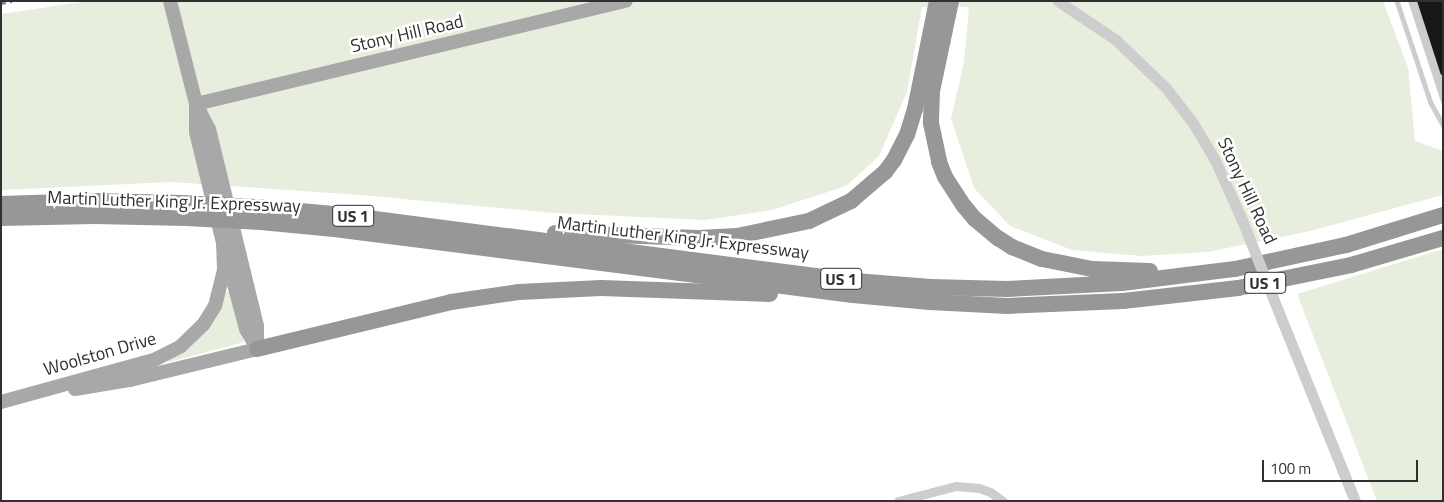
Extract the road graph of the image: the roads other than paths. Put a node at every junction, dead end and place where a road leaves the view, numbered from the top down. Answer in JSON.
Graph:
{"nodes":[{"id":1,"x":170,"y":1,"type":"edge"},
{"id":2,"x":626,"y":1,"type":"edge"},
{"id":3,"x":938,"y":1,"type":"edge"},
{"id":4,"x":951,"y":1,"type":"edge"},
{"id":5,"x":1058,"y":1,"type":"edge"},
{"id":6,"x":1397,"y":1,"type":"edge"},
{"id":7,"x":196,"y":104,"type":"junction"},
{"id":8,"x":1443,"y":125,"type":"edge"},
{"id":9,"x":1,"y":204,"type":"edge"},
{"id":10,"x":185,"y":211,"type":"junction"},
{"id":11,"x":259,"y":215,"type":"junction"},
{"id":12,"x":1443,"y":216,"type":"edge"},
{"id":13,"x":1,"y":218,"type":"edge"},
{"id":14,"x":450,"y":229,"type":"junction"},
{"id":15,"x":1443,"y":238,"type":"edge"},
{"id":16,"x":223,"y":243,"type":"junction"},
{"id":17,"x":1235,"y":269,"type":"junction"},
{"id":18,"x":892,"y":299,"type":"junction"},
{"id":19,"x":257,"y":349,"type":"junction"},
{"id":20,"x":1,"y":402,"type":"edge"},
{"id":21,"x":1,"y":407,"type":"edge"},
{"id":22,"x":898,"y":501,"type":"edge"},
{"id":23,"x":1003,"y":501,"type":"edge"},
{"id":24,"x":1355,"y":501,"type":"edge"}],
"edges":[{"from":1,"to":7,"type":"main road","name":"Woolston Drive"},
{"from":2,"to":7,"type":"main road","name":"Stony Hill Road"},
{"from":3,"to":14,"type":"highway"},
{"from":4,"to":17,"type":"highway"},
{"from":5,"to":24,"type":"street","name":"Stony Hill Road","bridge":true},
{"from":6,"to":8,"type":"lane"},
{"from":7,"to":16,"type":"main road","name":"Woolston Drive"},
{"from":7,"to":19,"type":"main road","name":"Woolston Drive"},
{"from":9,"to":10,"type":"highway","name":"Martin Luther King Jr. Expressway","number":"US 1"},
{"from":10,"to":11,"type":"highway","name":"Martin Luther King Jr. Expressway","number":"US 1","bridge":true},
{"from":10,"to":13,"type":"highway","name":"Martin Luther King Jr. Expressway","number":"US 1"},
{"from":11,"to":14,"type":"highway","name":"Martin Luther King Jr. Expressway","number":"US 1"},
{"from":11,"to":18,"type":"highway","name":"Martin Luther King Jr. Expressway","number":"US 1"},
{"from":12,"to":17,"type":"highway","name":"Martin Luther King Jr. Expressway","number":"US 1"},
{"from":14,"to":17,"type":"highway","name":"Martin Luther King Jr. Expressway","number":"US 1"},
{"from":15,"to":18,"type":"highway","name":"Martin Luther King Jr. Expressway","number":"US 1"},
{"from":16,"to":19,"type":"main road","name":"Woolston Drive"},
{"from":16,"to":20,"type":"main road","name":"Woolston Drive"},
{"from":18,"to":19,"type":"highway"},
{"from":19,"to":21,"type":"main road","name":"Woolston Drive"},
{"from":22,"to":23,"type":"street"}]}
